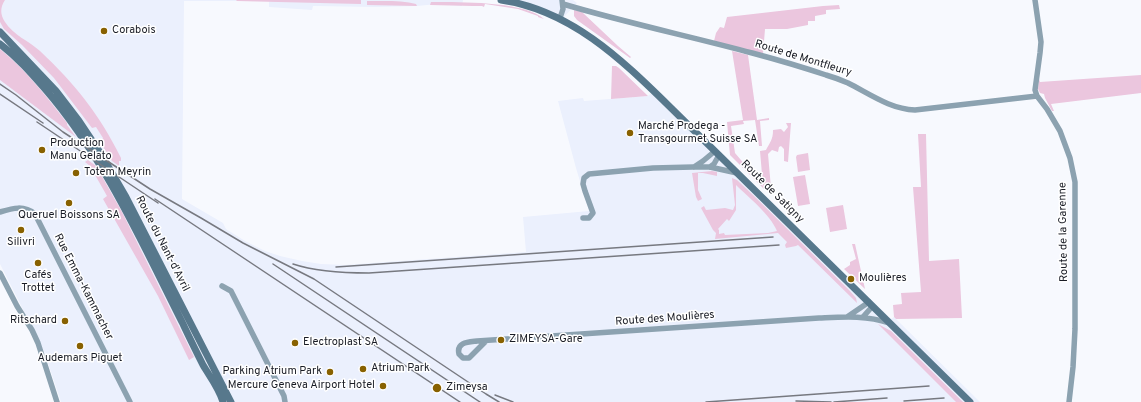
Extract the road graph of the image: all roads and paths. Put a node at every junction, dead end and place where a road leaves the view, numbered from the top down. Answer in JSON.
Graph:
{"nodes":[{"id":1,"x":501,"y":0,"type":"edge"},
{"id":2,"x":1035,"y":0,"type":"edge"},
{"id":3,"x":562,"y":2,"type":"edge"},
{"id":4,"x":560,"y":18,"type":"junction"},
{"id":5,"x":0,"y":32,"type":"edge"},
{"id":6,"x":0,"y":44,"type":"edge"},
{"id":7,"x":1036,"y":96,"type":"junction"},
{"id":8,"x":717,"y":153,"type":"junction"},
{"id":9,"x":693,"y":167,"type":"junction"},
{"id":10,"x":710,"y":167,"type":"junction"},
{"id":11,"x":738,"y":173,"type":"junction"},
{"id":12,"x":0,"y":212,"type":"edge"},
{"id":13,"x":583,"y":218,"type":"dead end"},
{"id":14,"x":0,"y":273,"type":"edge"},
{"id":15,"x":222,"y":286,"type":"dead end"},
{"id":16,"x":870,"y":304,"type":"junction"},
{"id":17,"x":846,"y":317,"type":"junction"},
{"id":18,"x":863,"y":317,"type":"junction"},
{"id":19,"x":890,"y":324,"type":"junction"},
{"id":20,"x":485,"y":342,"type":"junction"},
{"id":21,"x":57,"y":402,"type":"edge"},
{"id":22,"x":130,"y":402,"type":"edge"},
{"id":23,"x":223,"y":402,"type":"edge"},
{"id":24,"x":231,"y":402,"type":"edge"},
{"id":25,"x":285,"y":402,"type":"edge"},
{"id":26,"x":970,"y":402,"type":"edge"},
{"id":27,"x":1069,"y":402,"type":"edge"}],
"edges":[{"from":1,"to":4,"type":"main road","name":"Route de Satigny"},
{"from":2,"to":7,"type":"street"},
{"from":3,"to":4,"type":"street","name":"Route de Montfleury"},
{"from":3,"to":7,"type":"street","name":"Route de Montfleury"},
{"from":4,"to":8,"type":"main road","name":"Route de Satigny"},
{"from":5,"to":24,"type":"main road","name":"Route du Nant-d'Avril"},
{"from":6,"to":23,"type":"main road","name":"Route du Nant-d'Avril"},
{"from":7,"to":27,"type":"street","name":"Route de la Garenne"},
{"from":8,"to":9,"type":"street"},
{"from":8,"to":10,"type":"street"},
{"from":8,"to":11,"type":"main road","name":"Route de Satigny"},
{"from":9,"to":10,"type":"street"},
{"from":9,"to":13,"type":"street"},
{"from":10,"to":11,"type":"street"},
{"from":11,"to":16,"type":"main road","name":"Route de Satigny"},
{"from":12,"to":22,"type":"street","name":"Rue Emma-Kammacher"},
{"from":14,"to":21,"type":"street"},
{"from":15,"to":25,"type":"street"},
{"from":16,"to":17,"type":"street"},
{"from":16,"to":18,"type":"street"},
{"from":16,"to":19,"type":"main road","name":"Route de Satigny"},
{"from":17,"to":18,"type":"street","name":"Route des Moulières"},
{"from":17,"to":20,"type":"street","name":"Route des Moulières"},
{"from":18,"to":19,"type":"street"},
{"from":19,"to":26,"type":"main road","name":"Route de Satigny"},
{"from":20,"to":20,"type":"street","name":"Route des Moulières"}]}
